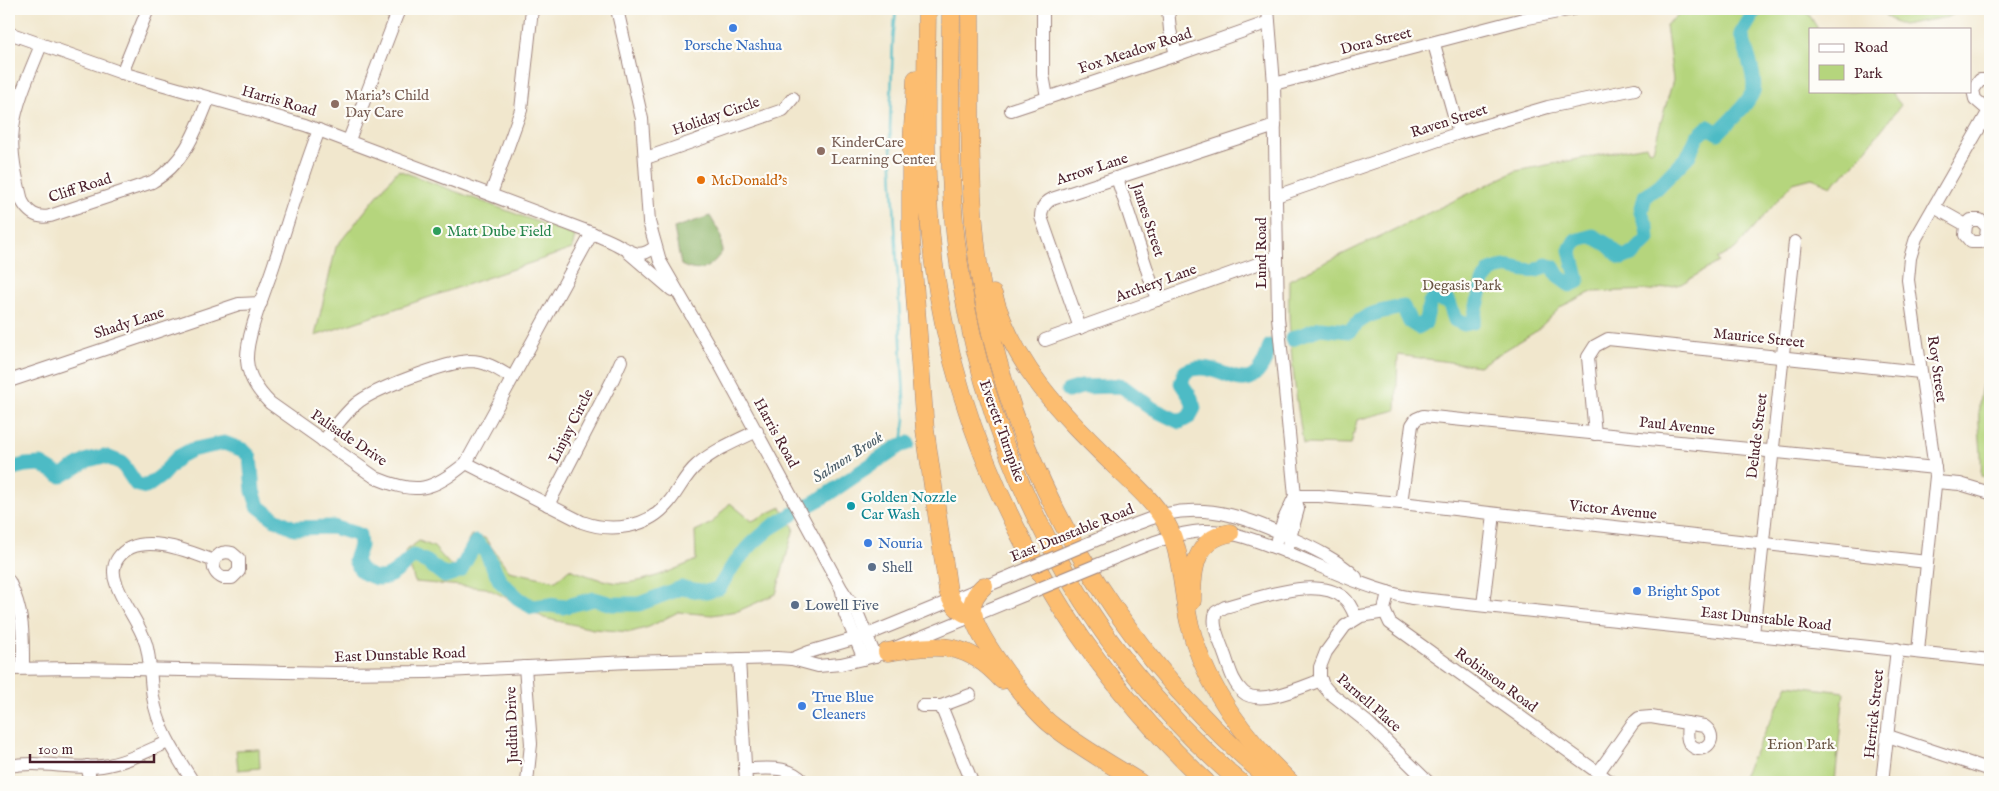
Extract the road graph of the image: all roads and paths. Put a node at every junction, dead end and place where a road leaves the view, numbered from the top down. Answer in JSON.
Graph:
{"nodes":[{"id":1,"x":148,"y":9,"type":"edge"},
{"id":2,"x":384,"y":9,"type":"edge"},
{"id":3,"x":532,"y":9,"type":"edge"},
{"id":4,"x":617,"y":9,"type":"edge"},
{"id":5,"x":922,"y":9,"type":"edge"},
{"id":6,"x":927,"y":9,"type":"edge"},
{"id":7,"x":951,"y":9,"type":"edge"},
{"id":8,"x":970,"y":9,"type":"edge"},
{"id":9,"x":1043,"y":9,"type":"edge"},
{"id":10,"x":1168,"y":9,"type":"edge"},
{"id":11,"x":1268,"y":9,"type":"edge"},
{"id":12,"x":1573,"y":9,"type":"edge"},
{"id":13,"x":398,"y":11,"type":"edge"},
{"id":14,"x":1268,"y":22,"type":"junction"},
{"id":15,"x":9,"y":32,"type":"edge"},
{"id":16,"x":1434,"y":44,"type":"junction"},
{"id":17,"x":41,"y":45,"type":"junction"},
{"id":18,"x":1176,"y":55,"type":"junction"},
{"id":19,"x":122,"y":73,"type":"junction"},
{"id":20,"x":1990,"y":80,"type":"edge"},
{"id":21,"x":1274,"y":84,"type":"junction"},
{"id":22,"x":1635,"y":89,"type":"dead end"},
{"id":23,"x":1047,"y":97,"type":"junction"},
{"id":24,"x":209,"y":98,"type":"junction"},
{"id":25,"x":793,"y":98,"type":"dead end"},
{"id":26,"x":1011,"y":110,"type":"dead end"},
{"id":27,"x":1990,"y":110,"type":"edge"},
{"id":28,"x":1275,"y":126,"type":"junction"},
{"id":29,"x":319,"y":130,"type":"junction"},
{"id":30,"x":1459,"y":133,"type":"junction"},
{"id":31,"x":349,"y":140,"type":"junction"},
{"id":32,"x":646,"y":158,"type":"junction"},
{"id":33,"x":1117,"y":178,"type":"junction"},
{"id":34,"x":973,"y":183,"type":"junction"},
{"id":35,"x":491,"y":194,"type":"junction"},
{"id":36,"x":1276,"y":196,"type":"junction"},
{"id":37,"x":1934,"y":206,"type":"junction"},
{"id":38,"x":1966,"y":225,"type":"dead end"},
{"id":39,"x":592,"y":233,"type":"junction"},
{"id":40,"x":1795,"y":242,"type":"dead end"},
{"id":41,"x":655,"y":247,"type":"junction"},
{"id":42,"x":624,"y":249,"type":"junction"},
{"id":43,"x":1277,"y":257,"type":"junction"},
{"id":44,"x":678,"y":294,"type":"junction"},
{"id":45,"x":1157,"y":300,"type":"junction"},
{"id":46,"x":261,"y":303,"type":"junction"},
{"id":47,"x":1080,"y":328,"type":"junction"},
{"id":48,"x":1046,"y":340,"type":"dead end"},
{"id":49,"x":1783,"y":357,"type":"junction"},
{"id":50,"x":620,"y":361,"type":"dead end"},
{"id":51,"x":1920,"y":372,"type":"junction"},
{"id":52,"x":512,"y":378,"type":"junction"},
{"id":53,"x":9,"y":381,"type":"edge"},
{"id":54,"x":756,"y":431,"type":"junction"},
{"id":55,"x":1595,"y":434,"type":"junction"},
{"id":56,"x":323,"y":441,"type":"junction"},
{"id":57,"x":1772,"y":452,"type":"junction"},
{"id":58,"x":466,"y":463,"type":"junction"},
{"id":59,"x":1935,"y":468,"type":"junction"},
{"id":60,"x":1936,"y":482,"type":"junction"},
{"id":61,"x":1990,"y":493,"type":"edge"},
{"id":62,"x":1295,"y":496,"type":"junction"},
{"id":63,"x":1401,"y":502,"type":"junction"},
{"id":64,"x":548,"y":505,"type":"junction"},
{"id":65,"x":1494,"y":514,"type":"junction"},
{"id":66,"x":1162,"y":515,"type":"junction"},
{"id":67,"x":1230,"y":533,"type":"junction"},
{"id":68,"x":1285,"y":535,"type":"junction"},
{"id":69,"x":1173,"y":536,"type":"junction"},
{"id":70,"x":1762,"y":543,"type":"junction"},
{"id":71,"x":1281,"y":550,"type":"junction"},
{"id":72,"x":214,"y":561,"type":"dead end"},
{"id":73,"x":1927,"y":562,"type":"junction"},
{"id":74,"x":9,"y":581,"type":"edge"},
{"id":75,"x":1361,"y":581,"type":"junction"},
{"id":76,"x":984,"y":586,"type":"junction"},
{"id":77,"x":1388,"y":592,"type":"junction"},
{"id":78,"x":951,"y":600,"type":"junction"},
{"id":79,"x":1482,"y":605,"type":"junction"},
{"id":80,"x":1384,"y":612,"type":"junction"},
{"id":81,"x":974,"y":616,"type":"junction"},
{"id":82,"x":1356,"y":618,"type":"junction"},
{"id":83,"x":1752,"y":634,"type":"junction"},
{"id":84,"x":861,"y":636,"type":"junction"},
{"id":85,"x":1897,"y":649,"type":"junction"},
{"id":86,"x":1918,"y":651,"type":"junction"},
{"id":87,"x":875,"y":656,"type":"junction"},
{"id":88,"x":792,"y":659,"type":"junction"},
{"id":89,"x":739,"y":660,"type":"junction"},
{"id":90,"x":1990,"y":660,"type":"edge"},
{"id":91,"x":525,"y":667,"type":"junction"},
{"id":92,"x":23,"y":668,"type":"junction"},
{"id":93,"x":9,"y":670,"type":"edge"},
{"id":94,"x":150,"y":670,"type":"junction"},
{"id":95,"x":1205,"y":670,"type":"junction"},
{"id":96,"x":1321,"y":680,"type":"junction"},
{"id":97,"x":970,"y":695,"type":"dead end"},
{"id":98,"x":922,"y":706,"type":"dead end"},
{"id":99,"x":940,"y":706,"type":"junction"},
{"id":100,"x":1040,"y":714,"type":"junction"},
{"id":101,"x":1688,"y":723,"type":"dead end"},
{"id":102,"x":1888,"y":736,"type":"junction"},
{"id":103,"x":168,"y":742,"type":"junction"},
{"id":104,"x":9,"y":766,"type":"edge"},
{"id":105,"x":87,"y":766,"type":"junction"},
{"id":106,"x":745,"y":769,"type":"junction"},
{"id":107,"x":1990,"y":770,"type":"edge"},
{"id":108,"x":1598,"y":773,"type":"junction"},
{"id":109,"x":91,"y":782,"type":"edge"},
{"id":110,"x":193,"y":782,"type":"edge"},
{"id":111,"x":527,"y":782,"type":"edge"},
{"id":112,"x":746,"y":782,"type":"edge"},
{"id":113,"x":804,"y":782,"type":"edge"},
{"id":114,"x":972,"y":782,"type":"edge"},
{"id":115,"x":1139,"y":782,"type":"edge"},
{"id":116,"x":1206,"y":782,"type":"edge"},
{"id":117,"x":1240,"y":782,"type":"edge"},
{"id":118,"x":1273,"y":782,"type":"edge"},
{"id":119,"x":1290,"y":782,"type":"edge"},
{"id":120,"x":1428,"y":782,"type":"edge"},
{"id":121,"x":1611,"y":782,"type":"edge"},
{"id":122,"x":1882,"y":782,"type":"edge"}],
"edges":[{"from":1,"to":19,"type":"street"},
{"from":2,"to":13,"type":"street"},
{"from":3,"to":35,"type":"street"},
{"from":4,"to":32,"type":"street"},
{"from":5,"to":78,"type":"highway"},
{"from":6,"to":116,"type":"highway","name":"Everett Turnpike"},
{"from":7,"to":117,"type":"highway","name":"Everett Turnpike"},
{"from":8,"to":34,"type":"highway"},
{"from":9,"to":23,"type":"street"},
{"from":10,"to":18,"type":"street"},
{"from":11,"to":14,"type":"street","name":"Lund Road"},
{"from":12,"to":16,"type":"street","name":"Dora Street"},
{"from":13,"to":31,"type":"street"},
{"from":14,"to":18,"type":"street","name":"Fox Meadow Road"},
{"from":14,"to":21,"type":"street","name":"Lund Road"},
{"from":15,"to":17,"type":"street","name":"Harris Road"},
{"from":16,"to":21,"type":"street","name":"Dora Street"},
{"from":16,"to":30,"type":"street"},
{"from":17,"to":19,"type":"street","name":"Harris Road"},
{"from":17,"to":24,"type":"street","name":"Cliff Road"},
{"from":18,"to":23,"type":"street","name":"Fox Meadow Road"},
{"from":19,"to":24,"type":"street","name":"Harris Road"},
{"from":20,"to":27,"type":"street","name":"Roy Street"},
{"from":21,"to":28,"type":"street","name":"Lund Road"},
{"from":22,"to":30,"type":"street","name":"Raven Street"},
{"from":23,"to":26,"type":"street","name":"Fox Meadow Road"},
{"from":24,"to":29,"type":"street","name":"Harris Road"},
{"from":25,"to":32,"type":"street","name":"Holiday Circle"},
{"from":27,"to":37,"type":"street","name":"Roy Street"},
{"from":28,"to":33,"type":"street","name":"Arrow Lane"},
{"from":28,"to":36,"type":"street","name":"Lund Road"},
{"from":29,"to":31,"type":"street","name":"Harris Road"},
{"from":29,"to":46,"type":"street","name":"Palisade Drive"},
{"from":30,"to":36,"type":"street","name":"Raven Street"},
{"from":31,"to":35,"type":"street","name":"Harris Road"},
{"from":32,"to":41,"type":"street"},
{"from":33,"to":45,"type":"street","name":"James Street"},
{"from":33,"to":47,"type":"street","name":"Arrow Lane"},
{"from":34,"to":66,"type":"highway"},
{"from":34,"to":118,"type":"highway"},
{"from":35,"to":39,"type":"street","name":"Harris Road"},
{"from":36,"to":43,"type":"street","name":"Lund Road"},
{"from":37,"to":38,"type":"street"},
{"from":37,"to":51,"type":"street","name":"Roy Street"},
{"from":39,"to":42,"type":"street","name":"Harris Road"},
{"from":39,"to":52,"type":"street","name":"Palisade Drive"},
{"from":40,"to":49,"type":"street","name":"Delude Street"},
{"from":41,"to":42,"type":"street","name":"Harris Road"},
{"from":41,"to":44,"type":"street","name":"Harris Road"},
{"from":42,"to":44,"type":"street","name":"Harris Road"},
{"from":43,"to":45,"type":"street","name":"Archery Lane"},
{"from":43,"to":62,"type":"street","name":"Lund Road"},
{"from":44,"to":54,"type":"street","name":"Harris Road"},
{"from":45,"to":47,"type":"street","name":"Archery Lane"},
{"from":46,"to":53,"type":"street","name":"Shady Lane"},
{"from":46,"to":56,"type":"street","name":"Palisade Drive"},
{"from":47,"to":48,"type":"street","name":"Archery Lane"},
{"from":49,"to":51,"type":"street","name":"Maurice Street"},
{"from":49,"to":55,"type":"street","name":"Maurice Street"},
{"from":49,"to":57,"type":"street","name":"Delude Street"},
{"from":50,"to":64,"type":"street","name":"Linjay Circle"},
{"from":51,"to":59,"type":"street","name":"Roy Street"},
{"from":52,"to":56,"type":"street"},
{"from":52,"to":58,"type":"street","name":"Palisade Drive"},
{"from":54,"to":64,"type":"street"},
{"from":54,"to":84,"type":"street","name":"Harris Road"},
{"from":55,"to":57,"type":"street","name":"Paul Avenue"},
{"from":55,"to":63,"type":"street","name":"Paul Avenue"},
{"from":56,"to":58,"type":"street","name":"Palisade Drive"},
{"from":57,"to":59,"type":"street","name":"Paul Avenue"},
{"from":57,"to":70,"type":"street","name":"Delude Street"},
{"from":58,"to":64,"type":"street"},
{"from":59,"to":60,"type":"street","name":"Roy Street"},
{"from":60,"to":61,"type":"street"},
{"from":60,"to":73,"type":"street","name":"Roy Street"},
{"from":62,"to":63,"type":"street","name":"Victor Avenue"},
{"from":62,"to":68,"type":"street","name":"Lund Road"},
{"from":63,"to":65,"type":"street","name":"Victor Avenue"},
{"from":65,"to":70,"type":"street","name":"Victor Avenue"},
{"from":65,"to":79,"type":"street"},
{"from":66,"to":68,"type":"street","name":"East Dunstable Road"},
{"from":66,"to":69,"type":"highway"},
{"from":66,"to":76,"type":"street","name":"East Dunstable Road","bridge":true},
{"from":67,"to":69,"type":"street","name":"East Dunstable Road"},
{"from":67,"to":71,"type":"street","name":"East Dunstable Road"},
{"from":67,"to":95,"type":"highway"},
{"from":68,"to":71,"type":"street","name":"Lund Road"},
{"from":68,"to":75,"type":"street","name":"East Dunstable Road"},
{"from":69,"to":81,"type":"street","name":"East Dunstable Road","bridge":true},
{"from":69,"to":95,"type":"highway"},
{"from":70,"to":73,"type":"street","name":"Victor Avenue"},
{"from":70,"to":83,"type":"street","name":"Delude Street"},
{"from":71,"to":75,"type":"street","name":"East Dunstable Road"},
{"from":72,"to":94,"type":"street"},
{"from":73,"to":86,"type":"street","name":"Roy Street"},
{"from":74,"to":92,"type":"street"},
{"from":75,"to":77,"type":"street","name":"East Dunstable Road"},
{"from":76,"to":78,"type":"street","name":"East Dunstable Road"},
{"from":76,"to":81,"type":"highway"},
{"from":77,"to":79,"type":"street","name":"East Dunstable Road"},
{"from":77,"to":80,"type":"street"},
{"from":78,"to":81,"type":"highway"},
{"from":78,"to":84,"type":"street","name":"East Dunstable Road"},
{"from":79,"to":83,"type":"street","name":"East Dunstable Road"},
{"from":80,"to":82,"type":"street"},
{"from":80,"to":108,"type":"street","name":"Robinson Road"},
{"from":81,"to":87,"type":"street","name":"East Dunstable Road"},
{"from":81,"to":100,"type":"highway"},
{"from":82,"to":96,"type":"street","name":"Parnell Place"},
{"from":82,"to":96,"type":"street"},
{"from":83,"to":85,"type":"street","name":"East Dunstable Road"},
{"from":84,"to":87,"type":"street","name":"Harris Road"},
{"from":84,"to":88,"type":"street","name":"East Dunstable Road"},
{"from":85,"to":86,"type":"street","name":"East Dunstable Road"},
{"from":85,"to":102,"type":"street","name":"Herrick Street"},
{"from":86,"to":90,"type":"street","name":"East Dunstable Road"},
{"from":87,"to":88,"type":"street","name":"East Dunstable Road"},
{"from":87,"to":100,"type":"highway"},
{"from":88,"to":89,"type":"street","name":"East Dunstable Road"},
{"from":89,"to":91,"type":"street","name":"East Dunstable Road"},
{"from":89,"to":106,"type":"street"},
{"from":91,"to":94,"type":"street","name":"East Dunstable Road"},
{"from":91,"to":111,"type":"street","name":"Judith Drive"},
{"from":92,"to":93,"type":"street","name":"East Dunstable Road"},
{"from":92,"to":94,"type":"street","name":"East Dunstable Road"},
{"from":94,"to":103,"type":"street"},
{"from":95,"to":119,"type":"highway"},
{"from":96,"to":120,"type":"street","name":"Parnell Place"},
{"from":97,"to":99,"type":"street"},
{"from":98,"to":99,"type":"street"},
{"from":99,"to":114,"type":"street"},
{"from":100,"to":115,"type":"highway"},
{"from":101,"to":108,"type":"street"},
{"from":102,"to":107,"type":"street"},
{"from":102,"to":122,"type":"street","name":"Herrick Street"},
{"from":103,"to":105,"type":"street"},
{"from":103,"to":110,"type":"street"},
{"from":104,"to":105,"type":"street"},
{"from":105,"to":109,"type":"street"},
{"from":106,"to":112,"type":"street"},
{"from":106,"to":113,"type":"street"},
{"from":108,"to":121,"type":"street","name":"Robinson Road"}]}
